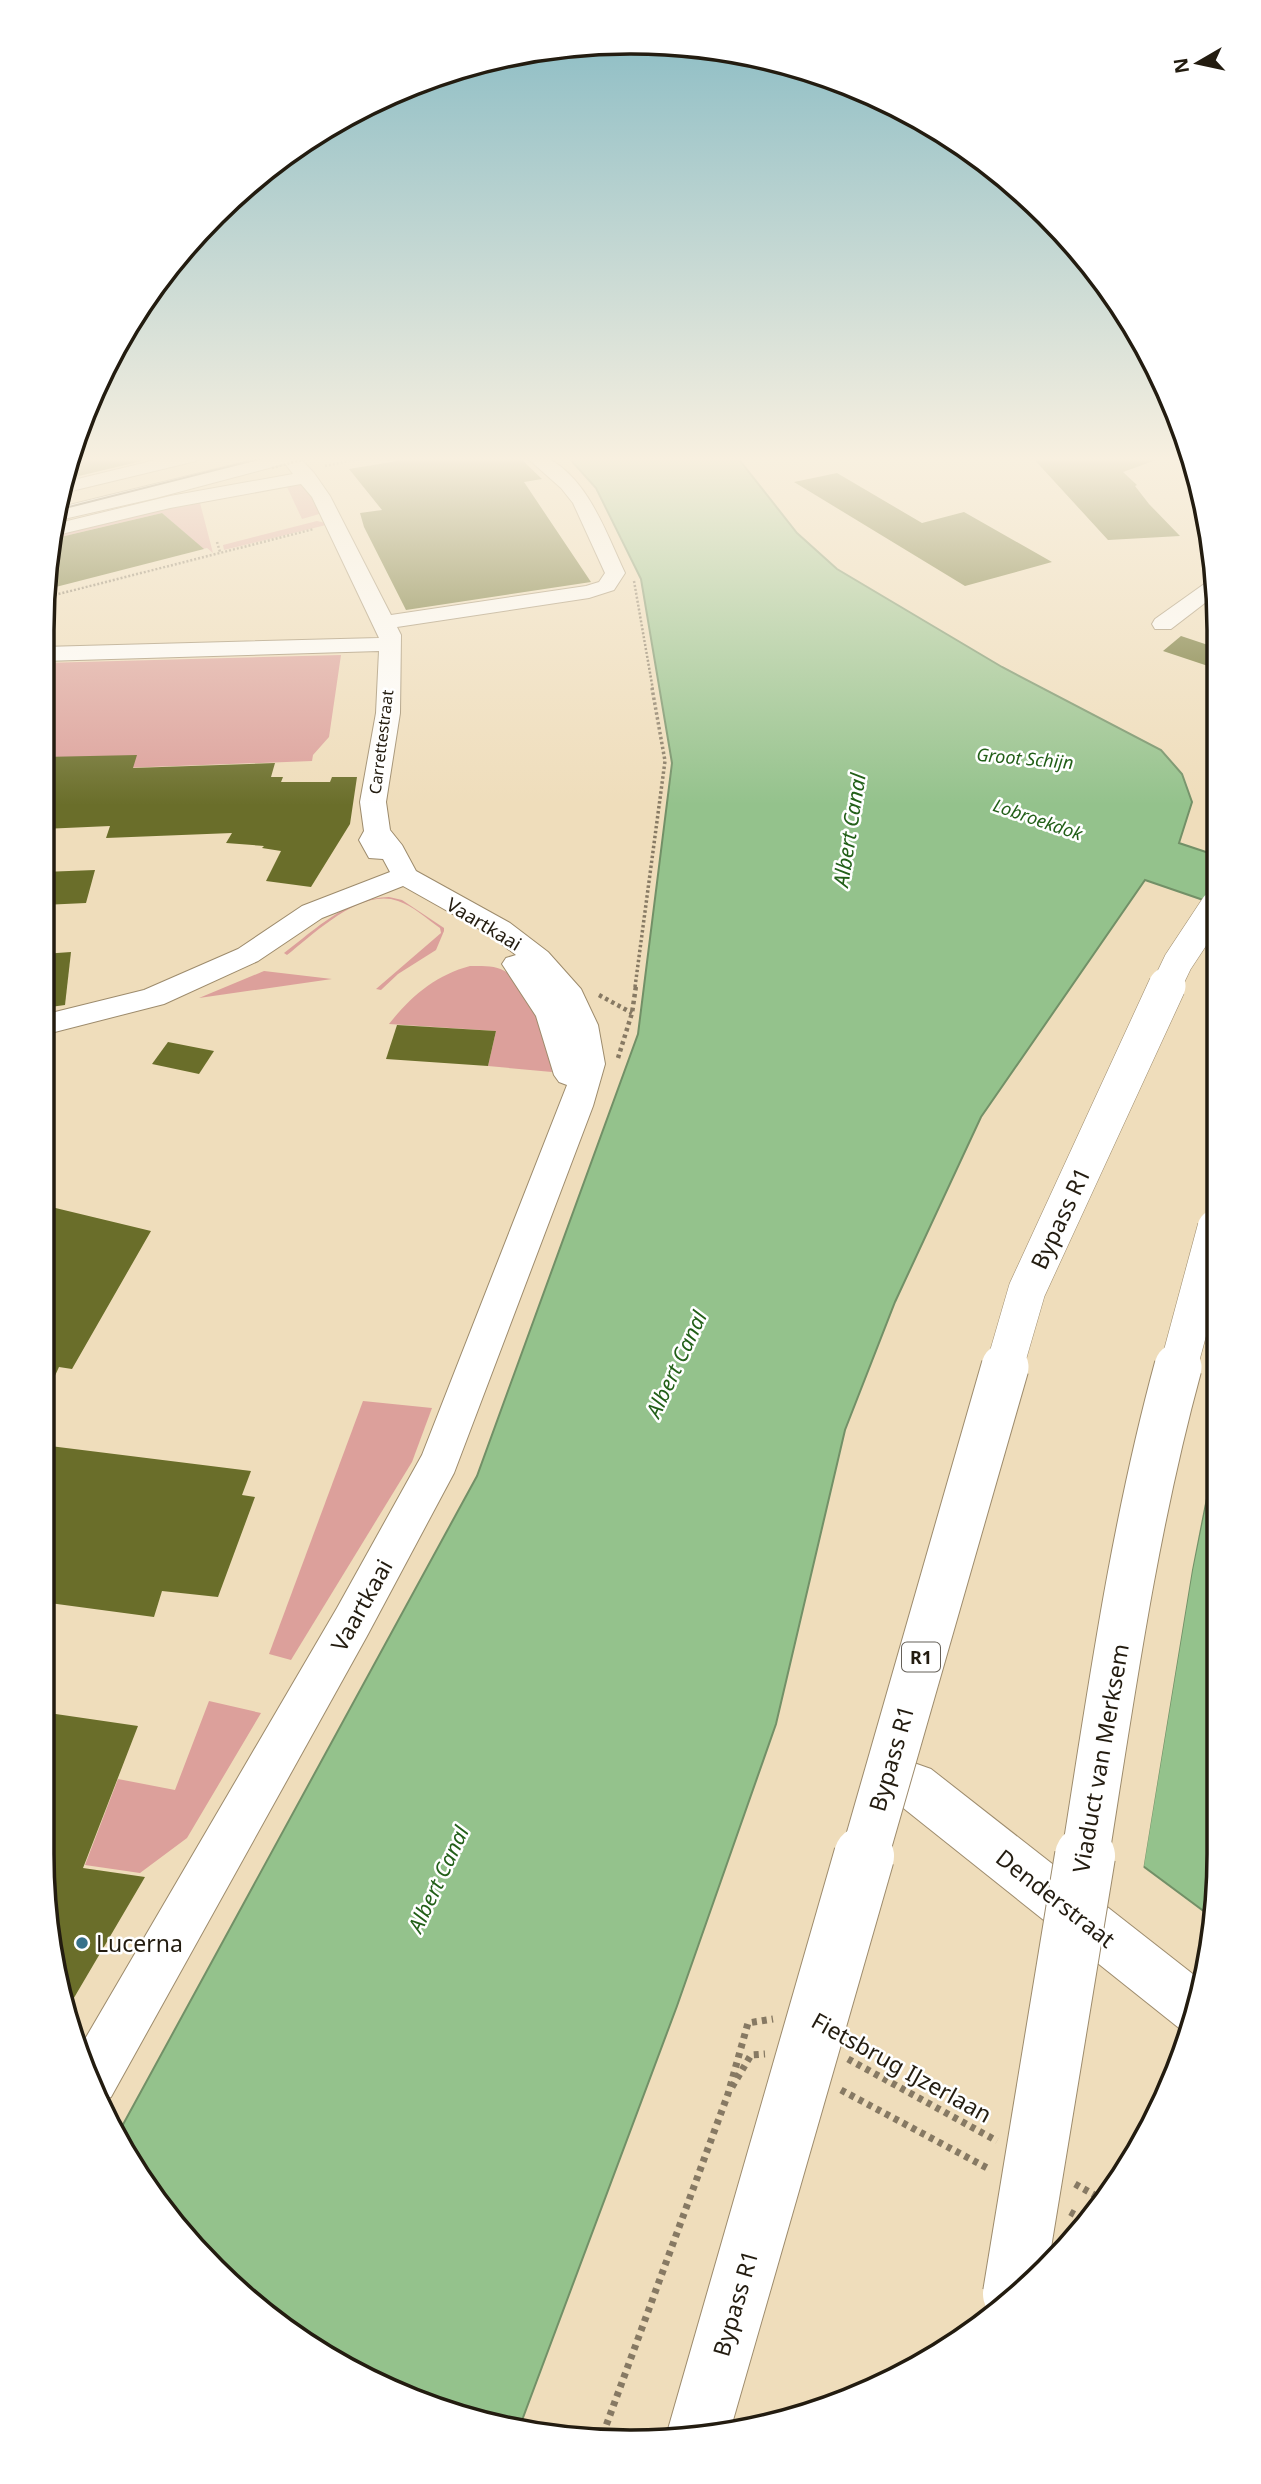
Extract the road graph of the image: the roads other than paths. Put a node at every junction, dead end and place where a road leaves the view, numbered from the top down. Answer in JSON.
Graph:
{"nodes":[{"id":1,"x":358,"y":573,"type":"edge"},
{"id":2,"x":622,"y":573,"type":"edge"},
{"id":3,"x":1206,"y":592,"type":"edge"},
{"id":4,"x":1163,"y":624,"type":"dead end"},
{"id":5,"x":387,"y":634,"type":"junction"},
{"id":6,"x":54,"y":653,"type":"edge"},
{"id":7,"x":398,"y":878,"type":"junction"},
{"id":8,"x":1207,"y":918,"type":"edge"},
{"id":9,"x":54,"y":1022,"type":"edge"},
{"id":10,"x":1207,"y":1261,"type":"edge"},
{"id":11,"x":914,"y":1786,"type":"dead end"},
{"id":12,"x":1187,"y":2002,"type":"edge"},
{"id":13,"x":97,"y":2070,"type":"edge"},
{"id":14,"x":1015,"y":2283,"type":"edge"},
{"id":15,"x":700,"y":2426,"type":"edge"}],
"edges":[{"from":1,"to":5,"type":"street","name":"Carrettestraat"},
{"from":2,"to":5,"type":"street"},
{"from":3,"to":4,"type":"street"},
{"from":5,"to":6,"type":"street"},
{"from":5,"to":7,"type":"street","name":"Carrettestraat"},
{"from":7,"to":9,"type":"street"},
{"from":7,"to":13,"type":"street","name":"Vaartkaai"},
{"from":8,"to":15,"type":"main road","name":"Bypass R1","number":"R1","bridge":true},
{"from":10,"to":14,"type":"main road","name":"Viaduct van Merksem","bridge":true},
{"from":11,"to":12,"type":"street","name":"Denderstraat"}]}
